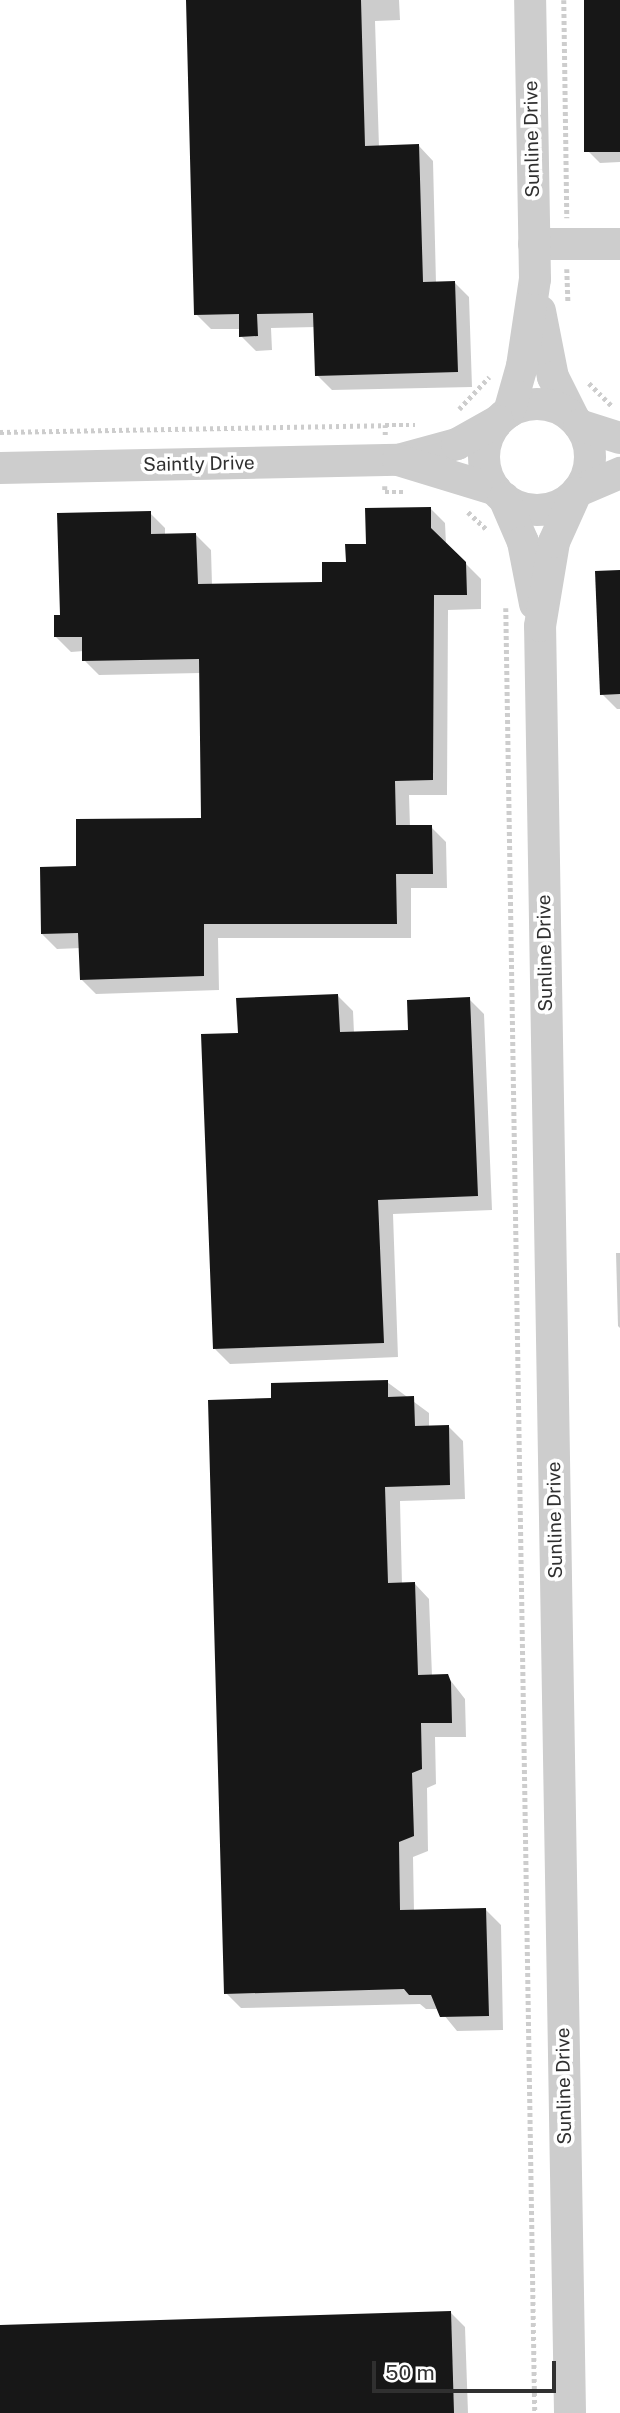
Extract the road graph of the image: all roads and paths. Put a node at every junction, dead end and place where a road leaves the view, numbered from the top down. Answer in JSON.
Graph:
{"nodes":[{"id":1,"x":530,"y":0,"type":"edge"},
{"id":2,"x":564,"y":0,"type":"edge"},
{"id":3,"x":534,"y":244,"type":"junction"},
{"id":4,"x":567,"y":244,"type":"junction"},
{"id":5,"x":620,"y":244,"type":"edge"},
{"id":6,"x":535,"y":279,"type":"junction"},
{"id":7,"x":568,"y":303,"type":"dead end"},
{"id":8,"x":494,"y":372,"type":"dead end"},
{"id":9,"x":453,"y":416,"type":"dead end"},
{"id":10,"x":503,"y":416,"type":"junction"},
{"id":11,"x":577,"y":422,"type":"junction"},
{"id":12,"x":385,"y":425,"type":"junction"},
{"id":13,"x":421,"y":425,"type":"dead end"},
{"id":14,"x":0,"y":432,"type":"edge"},
{"id":15,"x":620,"y":438,"type":"edge"},
{"id":16,"x":391,"y":460,"type":"junction"},
{"id":17,"x":0,"y":468,"type":"edge"},
{"id":18,"x":620,"y":473,"type":"edge"},
{"id":19,"x":410,"y":492,"type":"dead end"},
{"id":20,"x":577,"y":492,"type":"junction"},
{"id":21,"x":500,"y":494,"type":"junction"},
{"id":22,"x":466,"y":510,"type":"dead end"},
{"id":23,"x":495,"y":538,"type":"dead end"},
{"id":24,"x":506,"y":603,"type":"dead end"},
{"id":25,"x":540,"y":626,"type":"junction"},
{"id":26,"x":535,"y":2413,"type":"edge"},
{"id":27,"x":570,"y":2413,"type":"edge"}],
"edges":[{"from":1,"to":3,"type":"street","name":"Sunline Drive"},
{"from":2,"to":4,"type":"path"},
{"from":3,"to":4,"type":"street"},
{"from":3,"to":6,"type":"street","name":"Sunline Drive"},
{"from":4,"to":5,"type":"street"},
{"from":4,"to":7,"type":"path"},
{"from":6,"to":10,"type":"street","name":"Sunline Drive"},
{"from":6,"to":11,"type":"street","name":"Sunline Drive"},
{"from":8,"to":9,"type":"path"},
{"from":10,"to":11,"type":"street"},
{"from":10,"to":16,"type":"street","name":"Saintly Drive"},
{"from":10,"to":21,"type":"street"},
{"from":11,"to":15,"type":"street"},
{"from":11,"to":20,"type":"street"},
{"from":12,"to":13,"type":"path"},
{"from":12,"to":14,"type":"path"},
{"from":12,"to":16,"type":"path"},
{"from":16,"to":17,"type":"street","name":"Saintly Drive"},
{"from":16,"to":19,"type":"path"},
{"from":16,"to":21,"type":"street","name":"Saintly Drive"},
{"from":18,"to":20,"type":"street"},
{"from":20,"to":21,"type":"street"},
{"from":20,"to":25,"type":"street","name":"Sunline Drive"},
{"from":21,"to":25,"type":"street","name":"Sunline Drive"},
{"from":22,"to":23,"type":"path"},
{"from":24,"to":26,"type":"path"},
{"from":25,"to":27,"type":"street","name":"Sunline Drive"}]}
